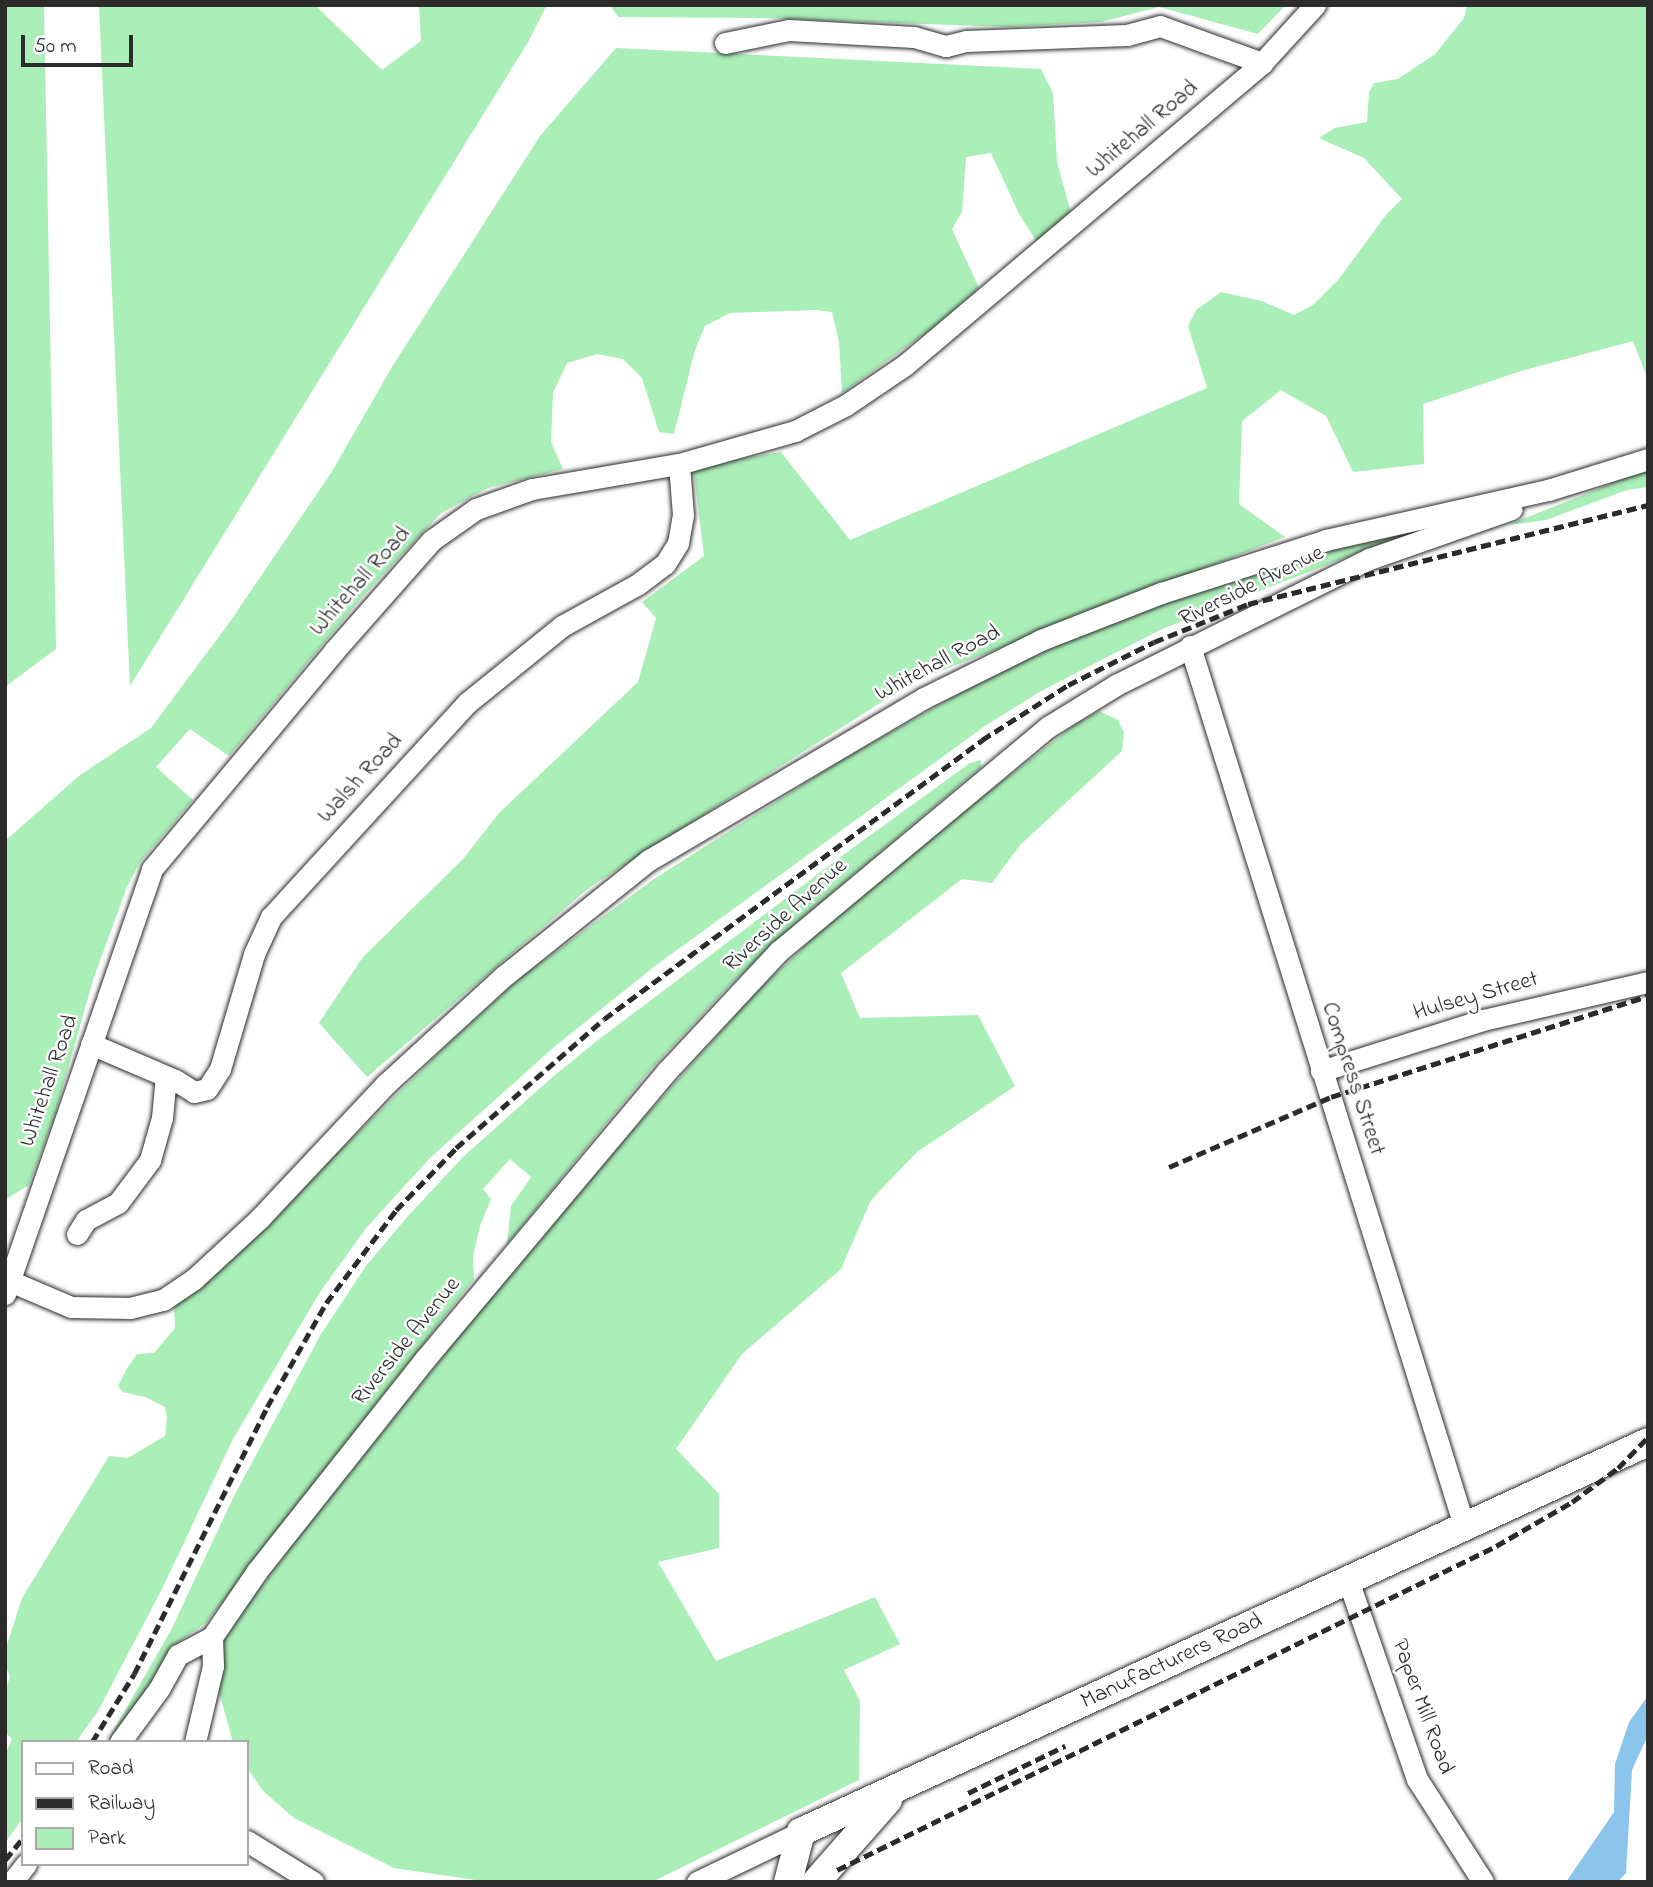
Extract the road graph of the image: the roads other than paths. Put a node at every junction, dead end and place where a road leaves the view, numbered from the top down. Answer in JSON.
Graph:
{"nodes":[{"id":1,"x":1315,"y":5,"type":"edge"},
{"id":2,"x":725,"y":43,"type":"dead end"},
{"id":3,"x":1262,"y":63,"type":"junction"},
{"id":4,"x":1648,"y":459,"type":"edge"},
{"id":5,"x":679,"y":464,"type":"junction"},
{"id":6,"x":1548,"y":490,"type":"junction"},
{"id":7,"x":1189,"y":646,"type":"junction"},
{"id":8,"x":1648,"y":982,"type":"edge"},
{"id":9,"x":91,"y":1044,"type":"junction"},
{"id":10,"x":1321,"y":1071,"type":"junction"},
{"id":11,"x":166,"y":1076,"type":"junction"},
{"id":12,"x":77,"y":1234,"type":"dead end"},
{"id":13,"x":8,"y":1287,"type":"edge"},
{"id":14,"x":1648,"y":1442,"type":"edge"},
{"id":15,"x":1465,"y":1529,"type":"junction"},
{"id":16,"x":1348,"y":1580,"type":"junction"},
{"id":17,"x":212,"y":1637,"type":"junction"},
{"id":18,"x":121,"y":1740,"type":"edge"},
{"id":19,"x":195,"y":1740,"type":"edge"},
{"id":20,"x":895,"y":1791,"type":"junction"},
{"id":21,"x":801,"y":1832,"type":"junction"},
{"id":22,"x":248,"y":1842,"type":"edge"},
{"id":23,"x":24,"y":1866,"type":"edge"},
{"id":24,"x":12,"y":1882,"type":"edge"},
{"id":25,"x":313,"y":1882,"type":"edge"},
{"id":26,"x":697,"y":1882,"type":"edge"},
{"id":27,"x":788,"y":1882,"type":"edge"},
{"id":28,"x":816,"y":1882,"type":"edge"},
{"id":29,"x":1483,"y":1882,"type":"edge"}],
"edges":[{"from":1,"to":3,"type":"street","name":"Whitehall Road"},
{"from":2,"to":3,"type":"street"},
{"from":3,"to":5,"type":"street","name":"Whitehall Road"},
{"from":4,"to":6,"type":"street","name":"Whitehall Road"},
{"from":5,"to":9,"type":"street","name":"Whitehall Road"},
{"from":5,"to":11,"type":"street","name":"Walsh Road"},
{"from":6,"to":7,"type":"street","name":"Riverside Avenue"},
{"from":6,"to":13,"type":"street","name":"Whitehall Road"},
{"from":7,"to":10,"type":"street","name":"Compress Street"},
{"from":7,"to":17,"type":"street","name":"Riverside Avenue"},
{"from":8,"to":10,"type":"street","name":"Hulsey Street"},
{"from":9,"to":11,"type":"street","name":"Walsh Road"},
{"from":9,"to":13,"type":"street","name":"Whitehall Road"},
{"from":10,"to":15,"type":"street","name":"Compress Street"},
{"from":11,"to":12,"type":"street"},
{"from":14,"to":15,"type":"main road","name":"Manufacturers Road"},
{"from":15,"to":16,"type":"main road","name":"Manufacturers Road"},
{"from":16,"to":20,"type":"main road","name":"Manufacturers Road"},
{"from":16,"to":29,"type":"street","name":"Paper Mill Road"},
{"from":17,"to":18,"type":"street"},
{"from":17,"to":19,"type":"street"},
{"from":20,"to":21,"type":"main road","name":"Manufacturers Road"},
{"from":20,"to":28,"type":"main road"},
{"from":21,"to":26,"type":"street","name":"Manufacturers Road"},
{"from":21,"to":27,"type":"main road"},
{"from":22,"to":25,"type":"street"},
{"from":23,"to":24,"type":"street"}]}
